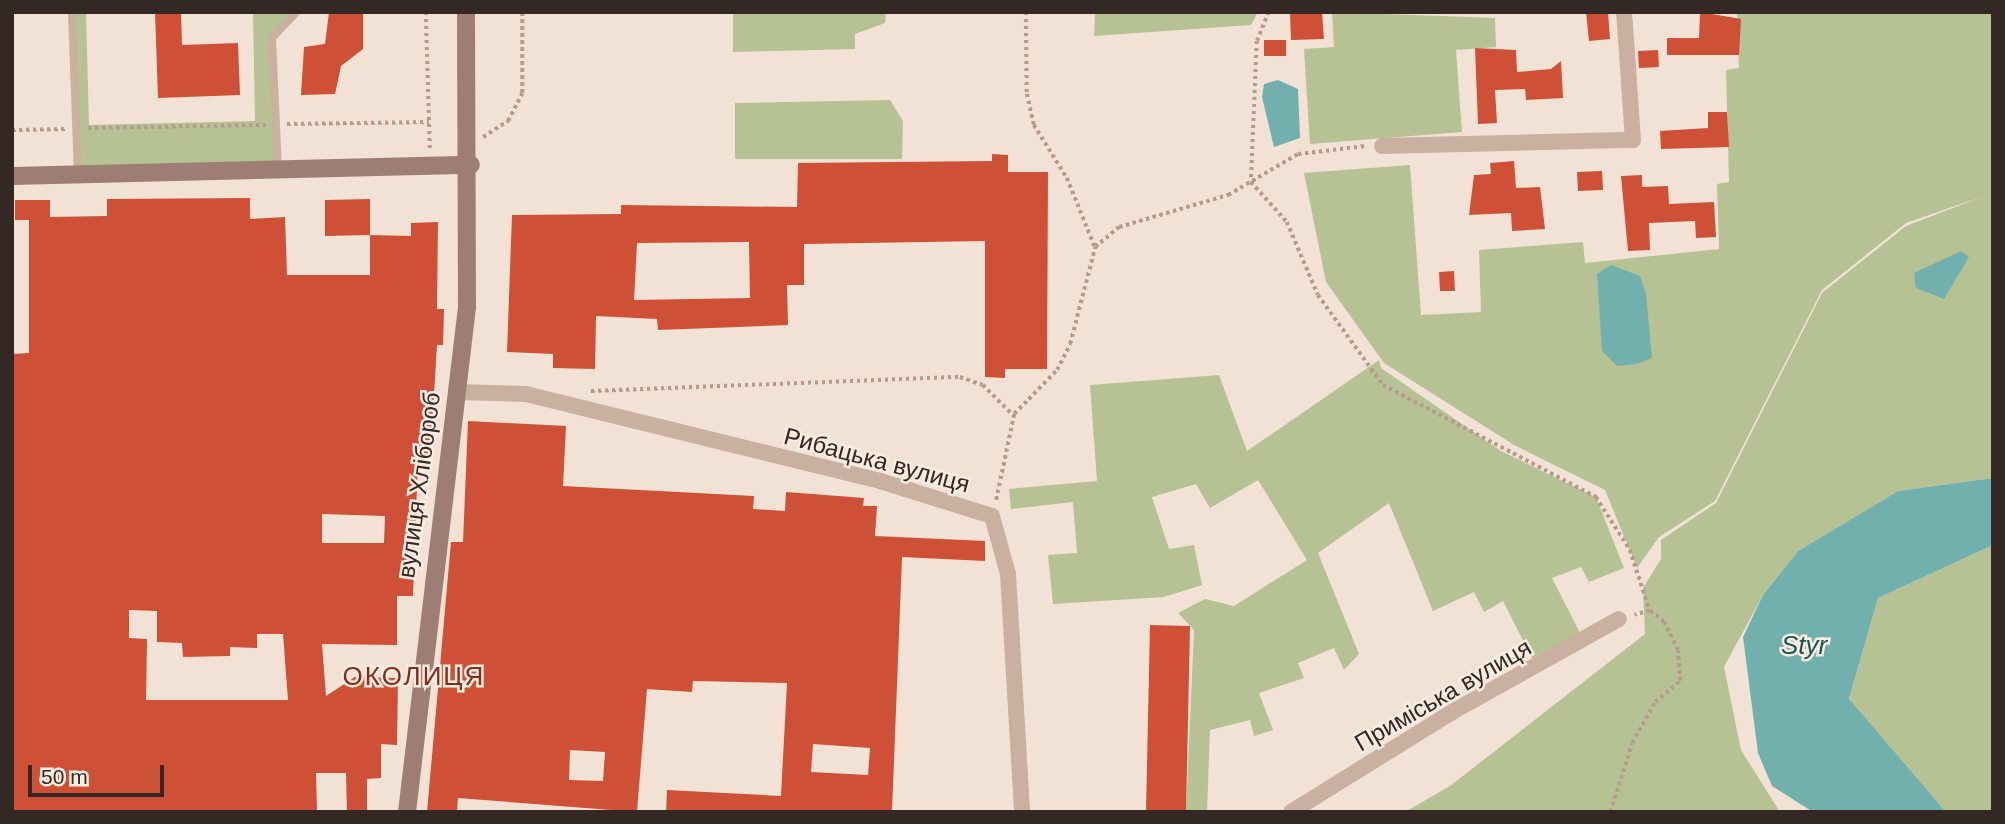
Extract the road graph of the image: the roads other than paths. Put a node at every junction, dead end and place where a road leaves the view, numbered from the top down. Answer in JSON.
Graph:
{"nodes":[{"id":1,"x":72,"y":12,"type":"edge"},
{"id":2,"x":296,"y":12,"type":"edge"},
{"id":3,"x":466,"y":12,"type":"edge"},
{"id":4,"x":1624,"y":12,"type":"edge"},
{"id":5,"x":1382,"y":146,"type":"road end"},
{"id":6,"x":471,"y":165,"type":"junction"},
{"id":7,"x":278,"y":170,"type":"junction"},
{"id":8,"x":78,"y":174,"type":"junction"},
{"id":9,"x":12,"y":176,"type":"edge"},
{"id":10,"x":456,"y":392,"type":"junction"},
{"id":11,"x":1619,"y":620,"type":"road end"},
{"id":12,"x":407,"y":812,"type":"edge"},
{"id":13,"x":1022,"y":812,"type":"edge"},
{"id":14,"x":1290,"y":812,"type":"edge"}],
"edges":[{"from":1,"to":8,"type":"lane"},
{"from":2,"to":7,"type":"lane"},
{"from":3,"to":6,"type":"street","name":"вулиця Хлібороб"},
{"from":4,"to":5,"type":"street"},
{"from":6,"to":7,"type":"street"},
{"from":6,"to":10,"type":"street","name":"вулиця Хлібороб"},
{"from":7,"to":8,"type":"street"},
{"from":8,"to":9,"type":"street"},
{"from":10,"to":12,"type":"street","name":"вулиця Хлібороб"},
{"from":10,"to":13,"type":"street","name":"Рибацька вулиця"},
{"from":11,"to":14,"type":"street","name":"Приміська вулиця"}]}
